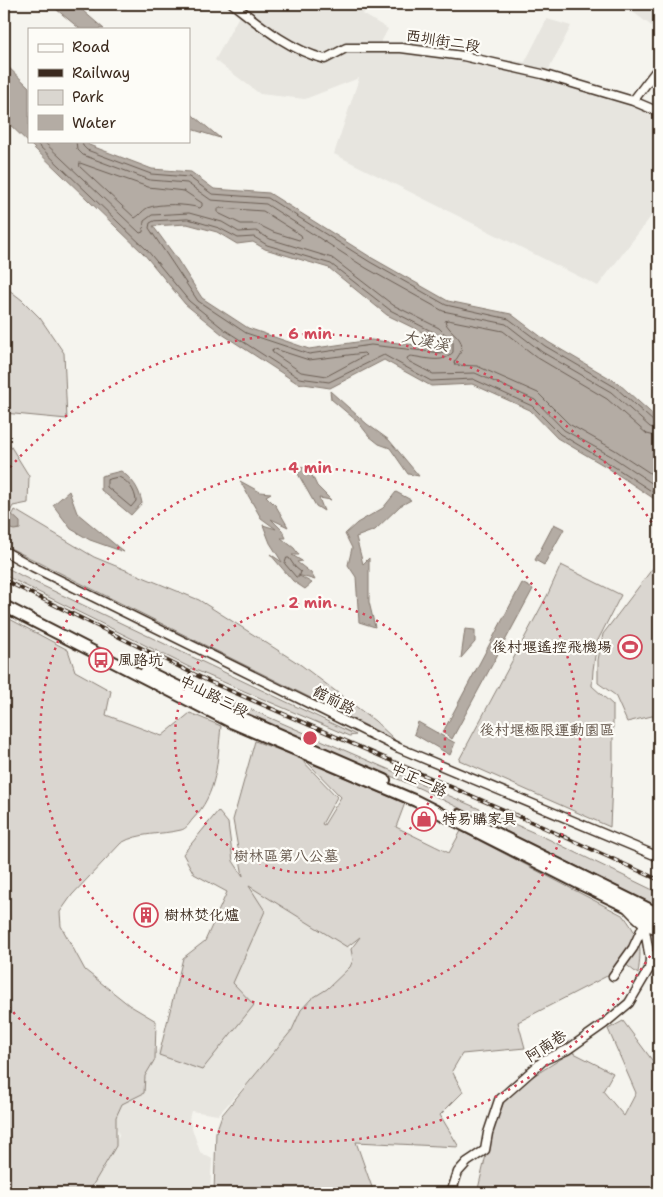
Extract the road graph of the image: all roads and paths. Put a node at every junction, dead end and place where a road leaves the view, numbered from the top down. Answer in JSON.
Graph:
{"nodes":[{"id":1,"x":233,"y":4,"type":"edge"},
{"id":2,"x":659,"y":66,"type":"edge"},
{"id":3,"x":633,"y":101,"type":"junction"},
{"id":4,"x":659,"y":112,"type":"edge"},
{"id":5,"x":4,"y":551,"type":"edge"},
{"id":6,"x":4,"y":600,"type":"edge"},
{"id":7,"x":4,"y":606,"type":"edge"},
{"id":8,"x":244,"y":720,"type":"joint"},
{"id":9,"x":250,"y":731,"type":"joint"},
{"id":10,"x":659,"y":857,"type":"edge"},
{"id":11,"x":625,"y":901,"type":"junction"},
{"id":12,"x":659,"y":914,"type":"edge"},
{"id":13,"x":659,"y":922,"type":"edge"},
{"id":14,"x":644,"y":924,"type":"junction"},
{"id":15,"x":659,"y":930,"type":"edge"},
{"id":16,"x":614,"y":976,"type":"dead end"},
{"id":17,"x":451,"y":1193,"type":"edge"}],
"edges":[{"from":1,"to":3,"type":"street","name":"西圳街二段"},
{"from":2,"to":3,"type":"street"},
{"from":3,"to":4,"type":"street","name":"西圳街二段"},
{"from":5,"to":10,"type":"street","name":"館前路"},
{"from":6,"to":8,"type":"main road","name":"中山路三段"},
{"from":7,"to":9,"type":"main road","name":"中山路三段"},
{"from":8,"to":11,"type":"main road","name":"中正一路"},
{"from":9,"to":11,"type":"main road","name":"中正一路"},
{"from":11,"to":12,"type":"main road","name":"中正一路"},
{"from":11,"to":13,"type":"main road","name":"中正一路"},
{"from":11,"to":14,"type":"street"},
{"from":14,"to":15,"type":"street"},
{"from":14,"to":16,"type":"street"},
{"from":14,"to":17,"type":"street","name":"阿南巷"}]}
